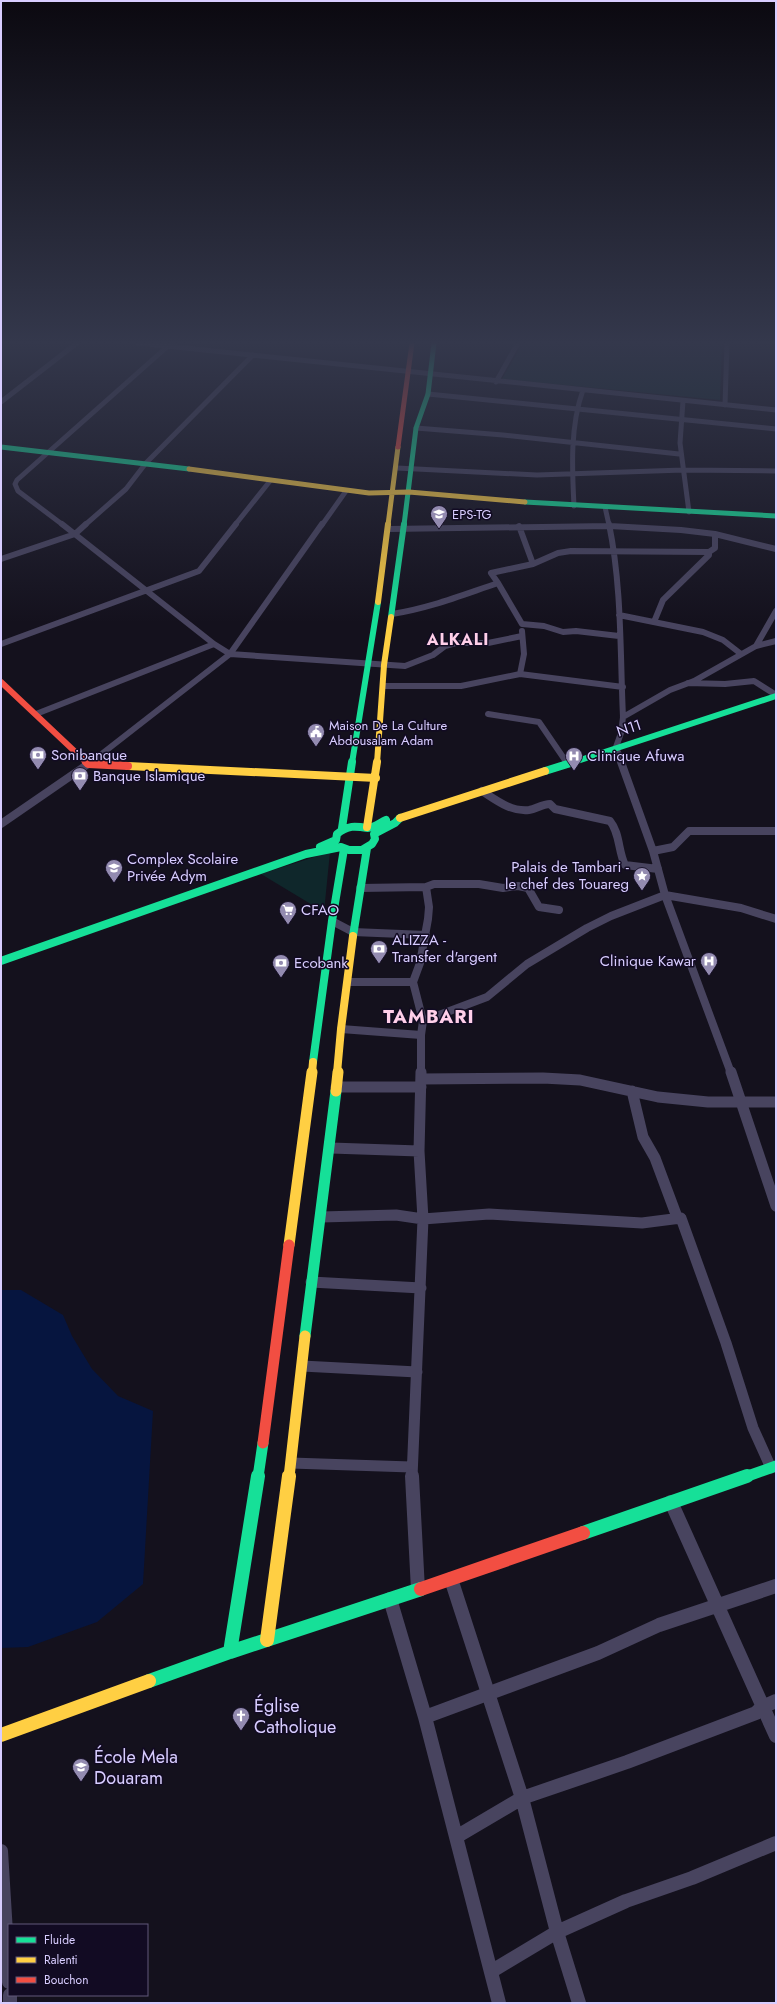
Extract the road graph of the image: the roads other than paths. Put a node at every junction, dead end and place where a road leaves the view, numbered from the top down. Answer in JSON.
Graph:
{"nodes":[{"id":1,"x":67,"y":437,"type":"edge"},
{"id":2,"x":172,"y":437,"type":"edge"},
{"id":3,"x":401,"y":437,"type":"edge"},
{"id":4,"x":415,"y":437,"type":"edge"},
{"id":5,"x":513,"y":437,"type":"edge"},
{"id":6,"x":575,"y":437,"type":"edge"},
{"id":7,"x":679,"y":437,"type":"edge"},
{"id":8,"x":575,"y":442,"type":"junction"},
{"id":9,"x":1,"y":447,"type":"edge"},
{"id":10,"x":49,"y":453,"type":"junction"},
{"id":11,"x":679,"y":454,"type":"junction"},
{"id":12,"x":146,"y":463,"type":"junction"},
{"id":13,"x":397,"y":468,"type":"junction"},
{"id":14,"x":411,"y":468,"type":"junction"},
{"id":15,"x":683,"y":470,"type":"junction"},
{"id":16,"x":776,"y":470,"type":"edge"},
{"id":17,"x":572,"y":474,"type":"junction"},
{"id":18,"x":270,"y":481,"type":"junction"},
{"id":19,"x":346,"y":491,"type":"junction"},
{"id":20,"x":393,"y":492,"type":"junction"},
{"id":21,"x":409,"y":492,"type":"junction"},
{"id":22,"x":574,"y":506,"type":"junction"},
{"id":23,"x":605,"y":507,"type":"junction"},
{"id":24,"x":689,"y":512,"type":"junction"},
{"id":25,"x":776,"y":516,"type":"edge"},
{"id":26,"x":519,"y":526,"type":"junction"},
{"id":27,"x":610,"y":526,"type":"junction"},
{"id":28,"x":403,"y":529,"type":"junction"},
{"id":29,"x":389,"y":530,"type":"junction"},
{"id":30,"x":75,"y":534,"type":"junction"},
{"id":31,"x":715,"y":534,"type":"junction"},
{"id":32,"x":776,"y":549,"type":"edge"},
{"id":33,"x":613,"y":551,"type":"junction"},
{"id":34,"x":709,"y":552,"type":"junction"},
{"id":35,"x":1,"y":559,"type":"edge"},
{"id":36,"x":533,"y":564,"type":"junction"},
{"id":37,"x":498,"y":583,"type":"junction"},
{"id":38,"x":146,"y":591,"type":"junction"},
{"id":39,"x":776,"y":611,"type":"edge"},
{"id":40,"x":392,"y":614,"type":"junction"},
{"id":41,"x":619,"y":615,"type":"junction"},
{"id":42,"x":654,"y":622,"type":"junction"},
{"id":43,"x":522,"y":624,"type":"junction"},
{"id":44,"x":522,"y":636,"type":"junction"},
{"id":45,"x":619,"y":636,"type":"junction"},
{"id":46,"x":776,"y":641,"type":"edge"},
{"id":47,"x":1,"y":644,"type":"edge"},
{"id":48,"x":214,"y":644,"type":"junction"},
{"id":49,"x":756,"y":646,"type":"junction"},
{"id":50,"x":230,"y":654,"type":"junction"},
{"id":51,"x":741,"y":654,"type":"junction"},
{"id":52,"x":370,"y":663,"type":"junction"},
{"id":53,"x":384,"y":665,"type":"junction"},
{"id":54,"x":520,"y":674,"type":"junction"},
{"id":55,"x":1,"y":682,"type":"edge"},
{"id":56,"x":686,"y":683,"type":"junction"},
{"id":57,"x":383,"y":686,"type":"junction"},
{"id":58,"x":622,"y":687,"type":"junction"},
{"id":59,"x":776,"y":696,"type":"edge"},
{"id":60,"x":36,"y":714,"type":"junction"},
{"id":61,"x":488,"y":714,"type":"dead end"},
{"id":62,"x":623,"y":717,"type":"junction"},
{"id":63,"x":616,"y":747,"type":"junction"},
{"id":64,"x":567,"y":763,"type":"junction"},
{"id":65,"x":88,"y":764,"type":"junction"},
{"id":66,"x":349,"y":776,"type":"junction"},
{"id":67,"x":376,"y":778,"type":"junction"},
{"id":68,"x":482,"y":791,"type":"junction"},
{"id":69,"x":1,"y":824,"type":"edge"},
{"id":70,"x":342,"y":828,"type":"junction"},
{"id":71,"x":370,"y":830,"type":"junction"},
{"id":72,"x":776,"y":831,"type":"edge"},
{"id":73,"x":340,"y":845,"type":"junction"},
{"id":74,"x":367,"y":848,"type":"junction"},
{"id":75,"x":653,"y":851,"type":"junction"},
{"id":76,"x":658,"y":869,"type":"junction"},
{"id":77,"x":426,"y":887,"type":"junction"},
{"id":78,"x":360,"y":888,"type":"junction"},
{"id":79,"x":665,"y":895,"type":"junction"},
{"id":80,"x":559,"y":910,"type":"dead end"},
{"id":81,"x":776,"y":919,"type":"edge"},
{"id":82,"x":332,"y":921,"type":"junction"},
{"id":83,"x":353,"y":932,"type":"junction"},
{"id":84,"x":426,"y":934,"type":"junction"},
{"id":85,"x":1,"y":961,"type":"edge"},
{"id":86,"x":348,"y":982,"type":"junction"},
{"id":87,"x":414,"y":982,"type":"junction"},
{"id":88,"x":424,"y":1021,"type":"junction"},
{"id":89,"x":341,"y":1029,"type":"junction"},
{"id":90,"x":421,"y":1036,"type":"junction"},
{"id":91,"x":421,"y":1083,"type":"junction"},
{"id":92,"x":336,"y":1087,"type":"junction"},
{"id":93,"x":632,"y":1091,"type":"junction"},
{"id":94,"x":742,"y":1102,"type":"junction"},
{"id":95,"x":776,"y":1102,"type":"edge"},
{"id":96,"x":331,"y":1148,"type":"junction"},
{"id":97,"x":419,"y":1151,"type":"junction"},
{"id":98,"x":776,"y":1206,"type":"edge"},
{"id":99,"x":321,"y":1217,"type":"junction"},
{"id":100,"x":681,"y":1218,"type":"junction"},
{"id":101,"x":423,"y":1219,"type":"junction"},
{"id":102,"x":311,"y":1282,"type":"junction"},
{"id":103,"x":421,"y":1288,"type":"junction"},
{"id":104,"x":302,"y":1366,"type":"junction"},
{"id":105,"x":417,"y":1372,"type":"junction"},
{"id":106,"x":291,"y":1463,"type":"junction"},
{"id":107,"x":412,"y":1467,"type":"junction"},
{"id":108,"x":774,"y":1467,"type":"edge"},
{"id":109,"x":671,"y":1502,"type":"junction"},
{"id":110,"x":451,"y":1579,"type":"junction"},
{"id":111,"x":776,"y":1586,"type":"edge"},
{"id":112,"x":418,"y":1590,"type":"junction"},
{"id":113,"x":390,"y":1599,"type":"junction"},
{"id":114,"x":718,"y":1605,"type":"junction"},
{"id":115,"x":267,"y":1640,"type":"junction"},
{"id":116,"x":230,"y":1652,"type":"junction"},
{"id":117,"x":488,"y":1693,"type":"junction"},
{"id":118,"x":776,"y":1701,"type":"edge"},
{"id":119,"x":762,"y":1707,"type":"junction"},
{"id":120,"x":425,"y":1717,"type":"junction"},
{"id":121,"x":1,"y":1735,"type":"edge"},
{"id":122,"x":776,"y":1736,"type":"edge"},
{"id":123,"x":522,"y":1798,"type":"junction"},
{"id":124,"x":456,"y":1837,"type":"junction"},
{"id":125,"x":776,"y":1843,"type":"edge"},
{"id":126,"x":1,"y":1851,"type":"edge"},
{"id":127,"x":557,"y":1932,"type":"junction"},
{"id":128,"x":8,"y":1966,"type":"edge"},
{"id":129,"x":492,"y":1971,"type":"junction"},
{"id":130,"x":499,"y":2003,"type":"edge"},
{"id":131,"x":579,"y":2003,"type":"edge"}],
"edges":[{"from":1,"to":10,"type":"street"},
{"from":2,"to":12,"type":"street"},
{"from":3,"to":13,"type":"main road"},
{"from":4,"to":14,"type":"main road"},
{"from":5,"to":8,"type":"street"},
{"from":6,"to":8,"type":"street"},
{"from":7,"to":11,"type":"street"},
{"from":8,"to":11,"type":"street"},
{"from":8,"to":17,"type":"street"},
{"from":9,"to":10,"type":"main road"},
{"from":10,"to":12,"type":"main road"},
{"from":10,"to":30,"type":"street"},
{"from":11,"to":15,"type":"street"},
{"from":12,"to":18,"type":"main road"},
{"from":12,"to":30,"type":"street"},
{"from":13,"to":14,"type":"street"},
{"from":13,"to":20,"type":"main road"},
{"from":14,"to":17,"type":"street"},
{"from":14,"to":21,"type":"main road"},
{"from":15,"to":16,"type":"street"},
{"from":15,"to":17,"type":"street"},
{"from":15,"to":24,"type":"street"},
{"from":17,"to":22,"type":"street"},
{"from":18,"to":19,"type":"main road"},
{"from":18,"to":38,"type":"street"},
{"from":19,"to":20,"type":"main road"},
{"from":19,"to":50,"type":"street"},
{"from":20,"to":21,"type":"main road"},
{"from":20,"to":29,"type":"main road"},
{"from":21,"to":22,"type":"main road"},
{"from":21,"to":28,"type":"main road"},
{"from":22,"to":23,"type":"main road"},
{"from":23,"to":24,"type":"main road"},
{"from":23,"to":27,"type":"street"},
{"from":24,"to":25,"type":"main road"},
{"from":26,"to":27,"type":"street"},
{"from":26,"to":28,"type":"street"},
{"from":26,"to":36,"type":"street"},
{"from":27,"to":31,"type":"street"},
{"from":27,"to":33,"type":"street"},
{"from":28,"to":29,"type":"street"},
{"from":28,"to":40,"type":"main road"},
{"from":29,"to":52,"type":"main road"},
{"from":30,"to":35,"type":"street"},
{"from":30,"to":38,"type":"street"},
{"from":31,"to":32,"type":"street"},
{"from":31,"to":34,"type":"street"},
{"from":33,"to":34,"type":"street"},
{"from":33,"to":36,"type":"street"},
{"from":33,"to":41,"type":"street"},
{"from":34,"to":42,"type":"street"},
{"from":36,"to":37,"type":"street"},
{"from":37,"to":40,"type":"street"},
{"from":37,"to":43,"type":"street"},
{"from":38,"to":47,"type":"street"},
{"from":38,"to":48,"type":"street"},
{"from":39,"to":49,"type":"street"},
{"from":40,"to":53,"type":"main road"},
{"from":41,"to":42,"type":"street"},
{"from":41,"to":45,"type":"street"},
{"from":42,"to":51,"type":"street"},
{"from":43,"to":44,"type":"street"},
{"from":43,"to":45,"type":"street"},
{"from":44,"to":53,"type":"street"},
{"from":44,"to":54,"type":"street"},
{"from":45,"to":58,"type":"street"},
{"from":46,"to":49,"type":"street"},
{"from":48,"to":50,"type":"street"},
{"from":48,"to":60,"type":"street"},
{"from":49,"to":51,"type":"street"},
{"from":50,"to":52,"type":"street"},
{"from":50,"to":65,"type":"street"},
{"from":51,"to":56,"type":"street"},
{"from":52,"to":53,"type":"street"},
{"from":52,"to":66,"type":"main road"},
{"from":53,"to":57,"type":"main road"},
{"from":54,"to":57,"type":"street"},
{"from":54,"to":58,"type":"street"},
{"from":55,"to":60,"type":"main road"},
{"from":56,"to":59,"type":"street"},
{"from":56,"to":62,"type":"street"},
{"from":57,"to":67,"type":"main road"},
{"from":58,"to":62,"type":"street"},
{"from":59,"to":63,"type":"main road","name":"N11"},
{"from":60,"to":65,"type":"main road"},
{"from":61,"to":64,"type":"street"},
{"from":62,"to":63,"type":"street"},
{"from":63,"to":64,"type":"main road","name":"N11"},
{"from":63,"to":75,"type":"street"},
{"from":64,"to":68,"type":"main road","name":"N11"},
{"from":65,"to":66,"type":"main road"},
{"from":65,"to":69,"type":"street"},
{"from":66,"to":67,"type":"main road"},
{"from":66,"to":70,"type":"main road"},
{"from":67,"to":71,"type":"main road"},
{"from":68,"to":71,"type":"main road","name":"N11"},
{"from":68,"to":76,"type":"street"},
{"from":70,"to":71,"type":"main road"},
{"from":70,"to":73,"type":"main road"},
{"from":71,"to":74,"type":"main road"},
{"from":72,"to":75,"type":"street"},
{"from":73,"to":74,"type":"main road"},
{"from":73,"to":82,"type":"main road"},
{"from":73,"to":85,"type":"main road"},
{"from":74,"to":78,"type":"main road"},
{"from":75,"to":76,"type":"street"},
{"from":76,"to":79,"type":"street"},
{"from":77,"to":78,"type":"street"},
{"from":77,"to":80,"type":"street"},
{"from":77,"to":84,"type":"street"},
{"from":78,"to":83,"type":"main road"},
{"from":79,"to":81,"type":"street"},
{"from":79,"to":88,"type":"street"},
{"from":79,"to":94,"type":"street"},
{"from":82,"to":83,"type":"street"},
{"from":82,"to":116,"type":"main road"},
{"from":83,"to":84,"type":"street"},
{"from":83,"to":86,"type":"main road"},
{"from":84,"to":87,"type":"street"},
{"from":86,"to":87,"type":"street"},
{"from":86,"to":89,"type":"main road"},
{"from":87,"to":88,"type":"street"},
{"from":88,"to":90,"type":"street"},
{"from":89,"to":90,"type":"street"},
{"from":89,"to":92,"type":"main road"},
{"from":90,"to":91,"type":"street"},
{"from":91,"to":92,"type":"street"},
{"from":91,"to":93,"type":"street"},
{"from":91,"to":97,"type":"street"},
{"from":92,"to":96,"type":"main road"},
{"from":93,"to":94,"type":"street"},
{"from":93,"to":100,"type":"street"},
{"from":94,"to":95,"type":"street"},
{"from":94,"to":98,"type":"street"},
{"from":96,"to":97,"type":"street"},
{"from":96,"to":99,"type":"main road"},
{"from":97,"to":101,"type":"street"},
{"from":99,"to":101,"type":"street"},
{"from":99,"to":102,"type":"main road"},
{"from":100,"to":101,"type":"street"},
{"from":100,"to":108,"type":"street"},
{"from":101,"to":103,"type":"street"},
{"from":102,"to":103,"type":"street"},
{"from":102,"to":104,"type":"main road"},
{"from":103,"to":105,"type":"street"},
{"from":104,"to":105,"type":"street"},
{"from":104,"to":106,"type":"main road"},
{"from":105,"to":107,"type":"street"},
{"from":106,"to":107,"type":"street"},
{"from":106,"to":115,"type":"main road"},
{"from":107,"to":112,"type":"street"},
{"from":108,"to":109,"type":"main road"},
{"from":109,"to":110,"type":"main road"},
{"from":109,"to":114,"type":"street"},
{"from":110,"to":112,"type":"main road"},
{"from":110,"to":117,"type":"street"},
{"from":111,"to":114,"type":"street"},
{"from":112,"to":113,"type":"main road"},
{"from":113,"to":115,"type":"main road"},
{"from":113,"to":120,"type":"street"},
{"from":114,"to":117,"type":"street"},
{"from":114,"to":119,"type":"street"},
{"from":115,"to":116,"type":"main road"},
{"from":116,"to":121,"type":"main road"},
{"from":117,"to":120,"type":"street"},
{"from":117,"to":123,"type":"street"},
{"from":118,"to":119,"type":"street"},
{"from":119,"to":122,"type":"street"},
{"from":119,"to":123,"type":"street"},
{"from":120,"to":124,"type":"street"},
{"from":123,"to":124,"type":"street"},
{"from":123,"to":127,"type":"street"},
{"from":124,"to":129,"type":"street"},
{"from":125,"to":127,"type":"street"},
{"from":126,"to":128,"type":"street"},
{"from":127,"to":129,"type":"street"},
{"from":127,"to":131,"type":"street"},
{"from":129,"to":130,"type":"street"}]}
